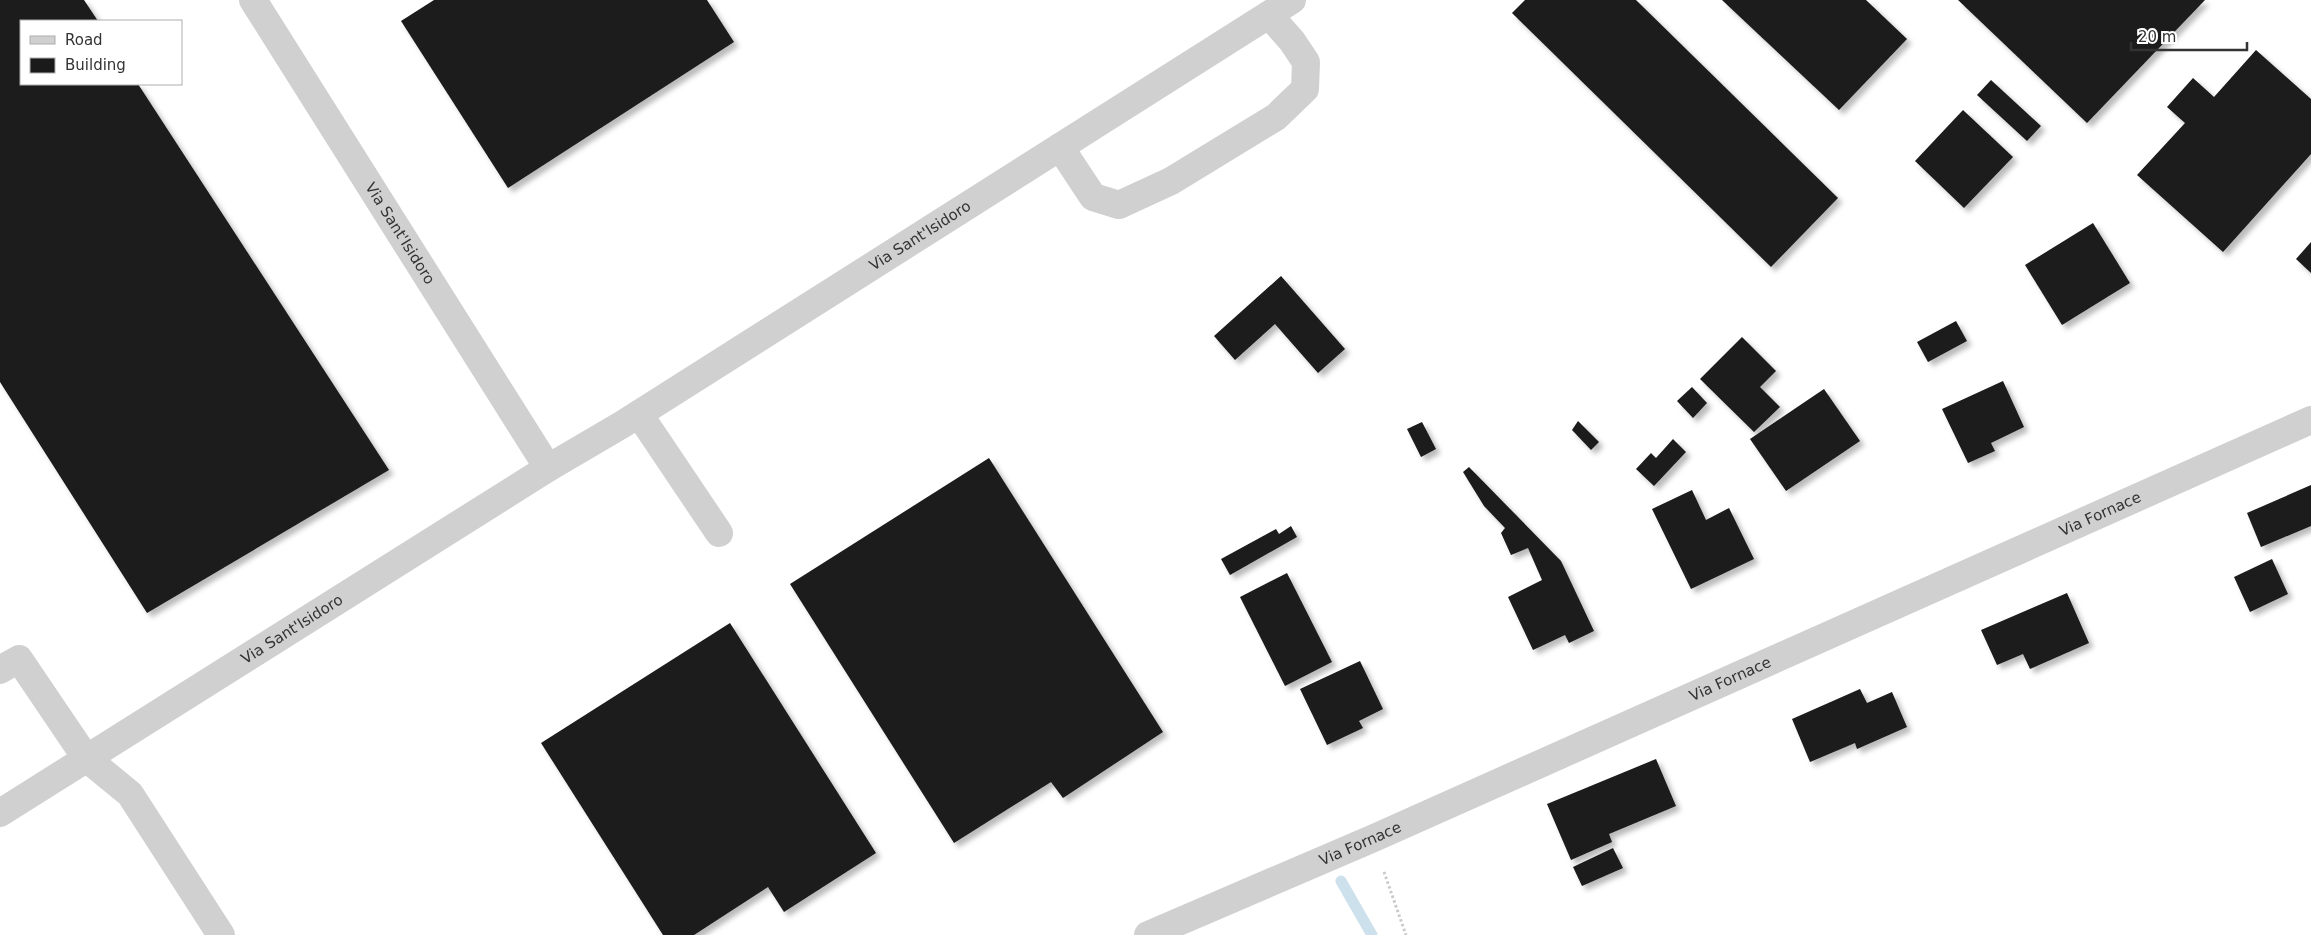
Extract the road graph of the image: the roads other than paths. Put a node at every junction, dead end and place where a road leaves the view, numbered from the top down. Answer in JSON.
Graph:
{"nodes":[{"id":1,"x":253,"y":0,"type":"edge"},
{"id":2,"x":1292,"y":0,"type":"edge"},
{"id":3,"x":1269,"y":15,"type":"junction"},
{"id":4,"x":1060,"y":146,"type":"junction"},
{"id":5,"x":639,"y":414,"type":"junction"},
{"id":6,"x":2311,"y":420,"type":"edge"},
{"id":7,"x":548,"y":468,"type":"junction"},
{"id":8,"x":719,"y":533,"type":"dead end"},
{"id":9,"x":0,"y":670,"type":"edge"},
{"id":10,"x":86,"y":758,"type":"junction"},
{"id":11,"x":0,"y":813,"type":"edge"},
{"id":12,"x":221,"y":935,"type":"edge"},
{"id":13,"x":1148,"y":935,"type":"edge"}],
"edges":[{"from":1,"to":7,"type":"street","name":"Via Sant'Isidoro"},
{"from":2,"to":3,"type":"street","name":"Via Sant'Isidoro"},
{"from":3,"to":4,"type":"street","name":"Via Sant'Isidoro"},
{"from":3,"to":4,"type":"street"},
{"from":4,"to":5,"type":"street","name":"Via Sant'Isidoro"},
{"from":5,"to":7,"type":"street","name":"Via Sant'Isidoro"},
{"from":5,"to":8,"type":"street"},
{"from":6,"to":13,"type":"street","name":"Via Fornace"},
{"from":7,"to":10,"type":"street","name":"Via Sant'Isidoro"},
{"from":9,"to":10,"type":"street"},
{"from":10,"to":11,"type":"street","name":"Via Sant'Isidoro"},
{"from":10,"to":12,"type":"street"}]}
